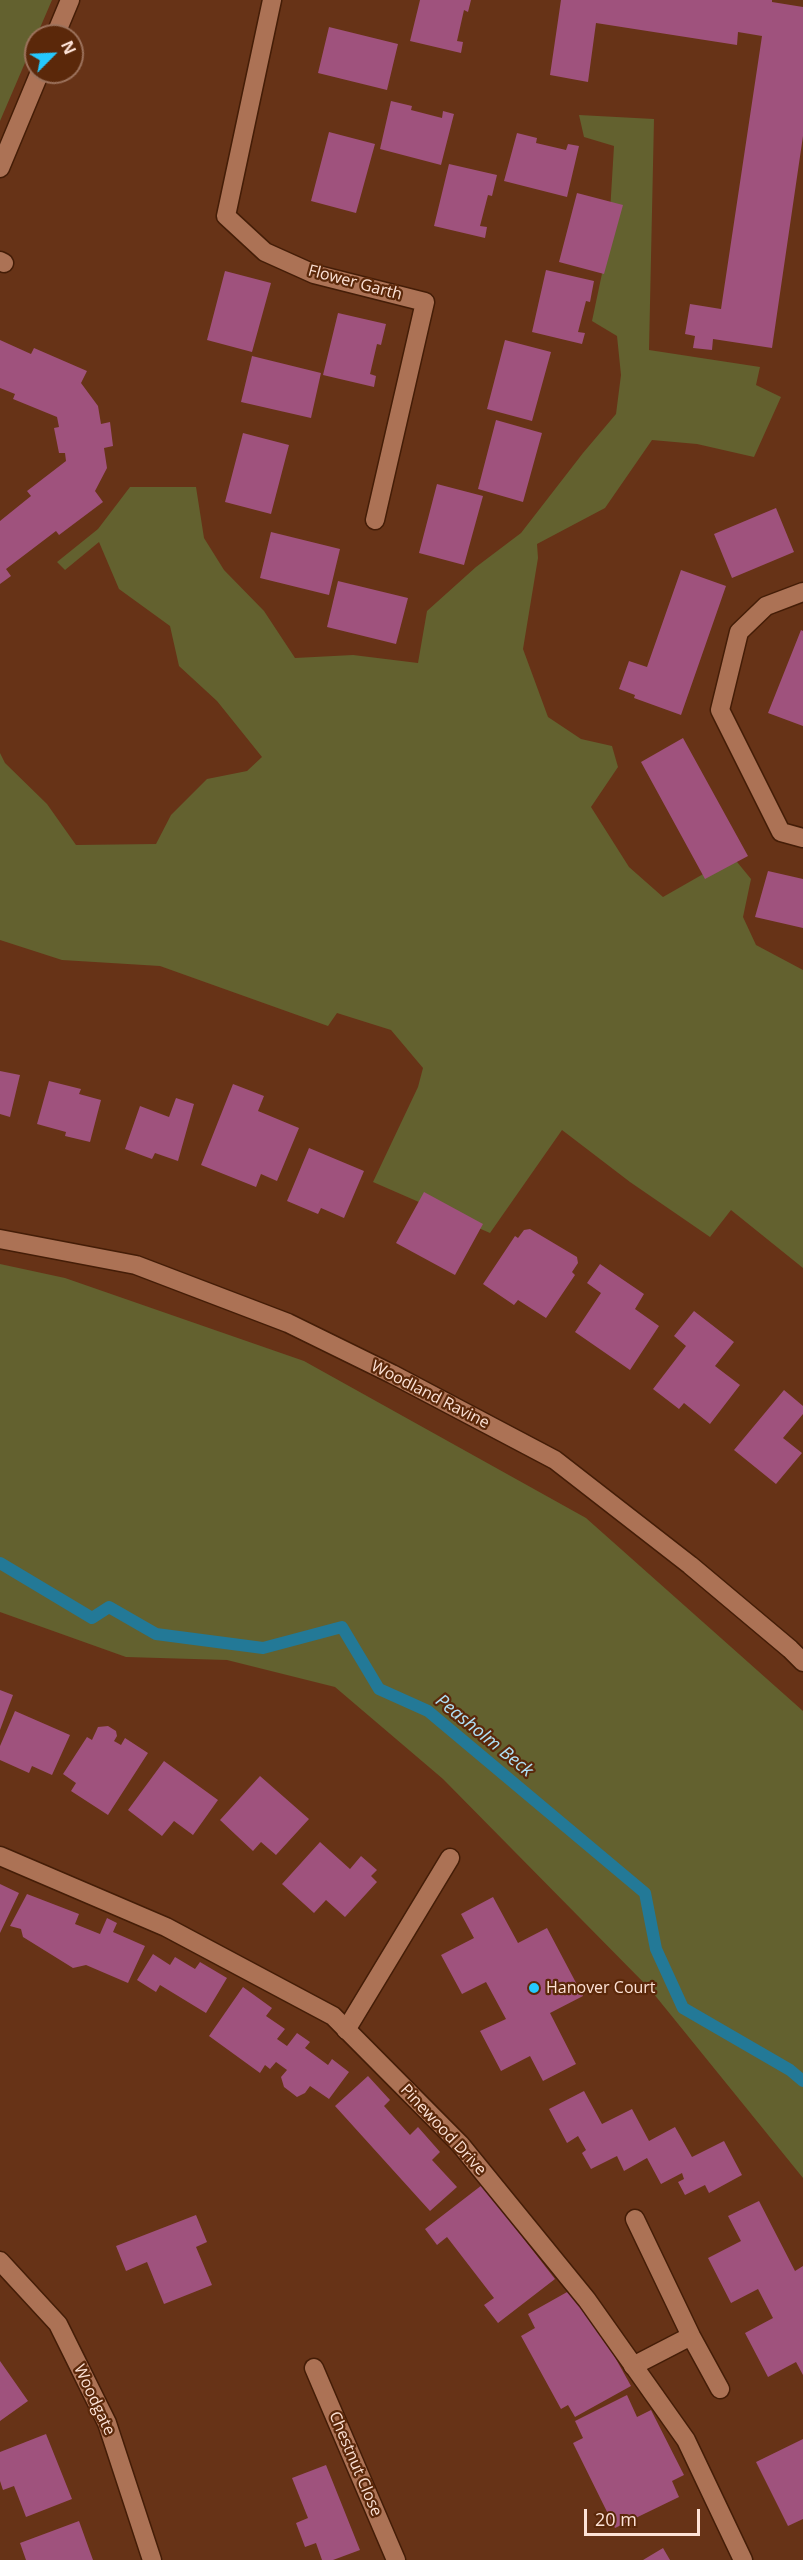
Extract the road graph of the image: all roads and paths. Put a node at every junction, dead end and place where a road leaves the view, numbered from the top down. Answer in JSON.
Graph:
{"nodes":[{"id":1,"x":70,"y":0,"type":"edge"},
{"id":2,"x":272,"y":0,"type":"edge"},
{"id":3,"x":60,"y":24,"type":"edge"},
{"id":4,"x":35,"y":84,"type":"edge"},
{"id":5,"x":0,"y":168,"type":"edge"},
{"id":6,"x":375,"y":520,"type":"dead end"},
{"id":7,"x":803,"y":592,"type":"edge"},
{"id":8,"x":803,"y":838,"type":"edge"},
{"id":9,"x":0,"y":1239,"type":"edge"},
{"id":10,"x":803,"y":1662,"type":"edge"},
{"id":11,"x":0,"y":1857,"type":"edge"},
{"id":12,"x":450,"y":1858,"type":"dead end"},
{"id":13,"x":346,"y":2030,"type":"junction"},
{"id":14,"x":635,"y":2219,"type":"dead end"},
{"id":15,"x":0,"y":2261,"type":"edge"},
{"id":16,"x":691,"y":2336,"type":"junction"},
{"id":17,"x":633,"y":2366,"type":"junction"},
{"id":18,"x":314,"y":2368,"type":"dead end"},
{"id":19,"x":720,"y":2390,"type":"dead end"},
{"id":20,"x":152,"y":2560,"type":"edge"},
{"id":21,"x":396,"y":2560,"type":"edge"},
{"id":22,"x":743,"y":2560,"type":"edge"}],
"edges":[{"from":1,"to":3,"type":"street"},
{"from":2,"to":6,"type":"street","name":"Flower Garth"},
{"from":4,"to":5,"type":"street"},
{"from":7,"to":8,"type":"street"},
{"from":9,"to":10,"type":"street","name":"Woodland Ravine"},
{"from":11,"to":13,"type":"street","name":"Pinewood Drive"},
{"from":12,"to":13,"type":"street"},
{"from":13,"to":17,"type":"street","name":"Pinewood Drive"},
{"from":14,"to":16,"type":"street"},
{"from":15,"to":20,"type":"street","name":"Woodgate"},
{"from":16,"to":17,"type":"street"},
{"from":16,"to":19,"type":"street"},
{"from":17,"to":22,"type":"street","name":"Pinewood Drive"},
{"from":18,"to":21,"type":"street","name":"Chestnut Close"}]}
